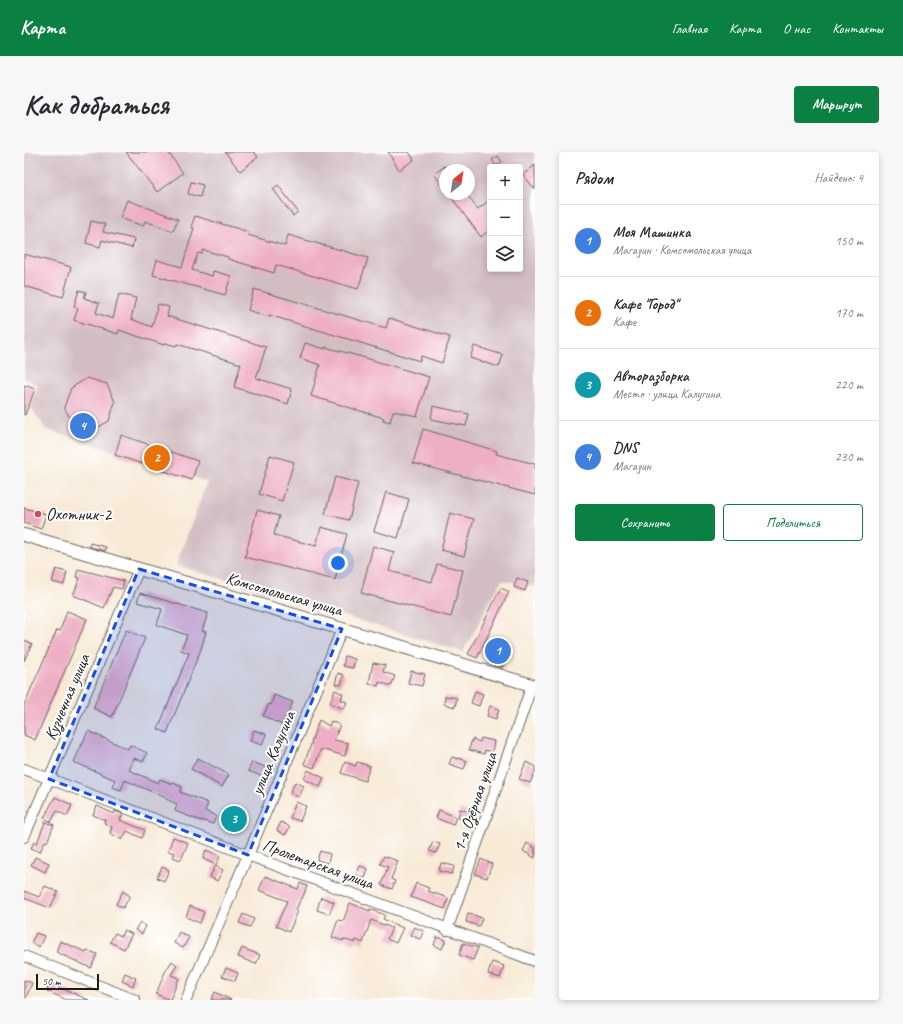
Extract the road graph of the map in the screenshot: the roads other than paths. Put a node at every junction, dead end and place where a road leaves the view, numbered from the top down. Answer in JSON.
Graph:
{"nodes":[{"id":1,"x":24,"y":535,"type":"edge"},
{"id":2,"x":139,"y":569,"type":"junction"},
{"id":3,"x":342,"y":629,"type":"junction"},
{"id":4,"x":533,"y":686,"type":"edge"},
{"id":5,"x":24,"y":769,"type":"edge"},
{"id":6,"x":49,"y":780,"type":"junction"},
{"id":7,"x":24,"y":837,"type":"edge"},
{"id":8,"x":248,"y":855,"type":"junction"},
{"id":9,"x":447,"y":930,"type":"junction"},
{"id":10,"x":24,"y":956,"type":"edge"},
{"id":11,"x":535,"y":961,"type":"edge"},
{"id":12,"x":135,"y":1000,"type":"edge"},
{"id":13,"x":186,"y":1000,"type":"edge"}],
"edges":[{"from":1,"to":2,"type":"main road","name":"Комсомольская улица"},
{"from":2,"to":3,"type":"main road","name":"Комсомольская улица"},
{"from":2,"to":6,"type":"street","name":"Кузнечная улица"},
{"from":3,"to":4,"type":"main road","name":"Комсомольская улица"},
{"from":3,"to":8,"type":"street","name":"улица Калугина"},
{"from":4,"to":9,"type":"street","name":"1-я Озёрная улица"},
{"from":5,"to":6,"type":"street","name":"Пролетарская улица"},
{"from":6,"to":7,"type":"street","name":"Кузнечная улица"},
{"from":6,"to":8,"type":"street","name":"Пролетарская улица"},
{"from":8,"to":9,"type":"street","name":"Пролетарская улица"},
{"from":8,"to":13,"type":"street","name":"улица Калугина"},
{"from":9,"to":11,"type":"street","name":"Пролетарская улица"},
{"from":10,"to":12,"type":"street"}]}
